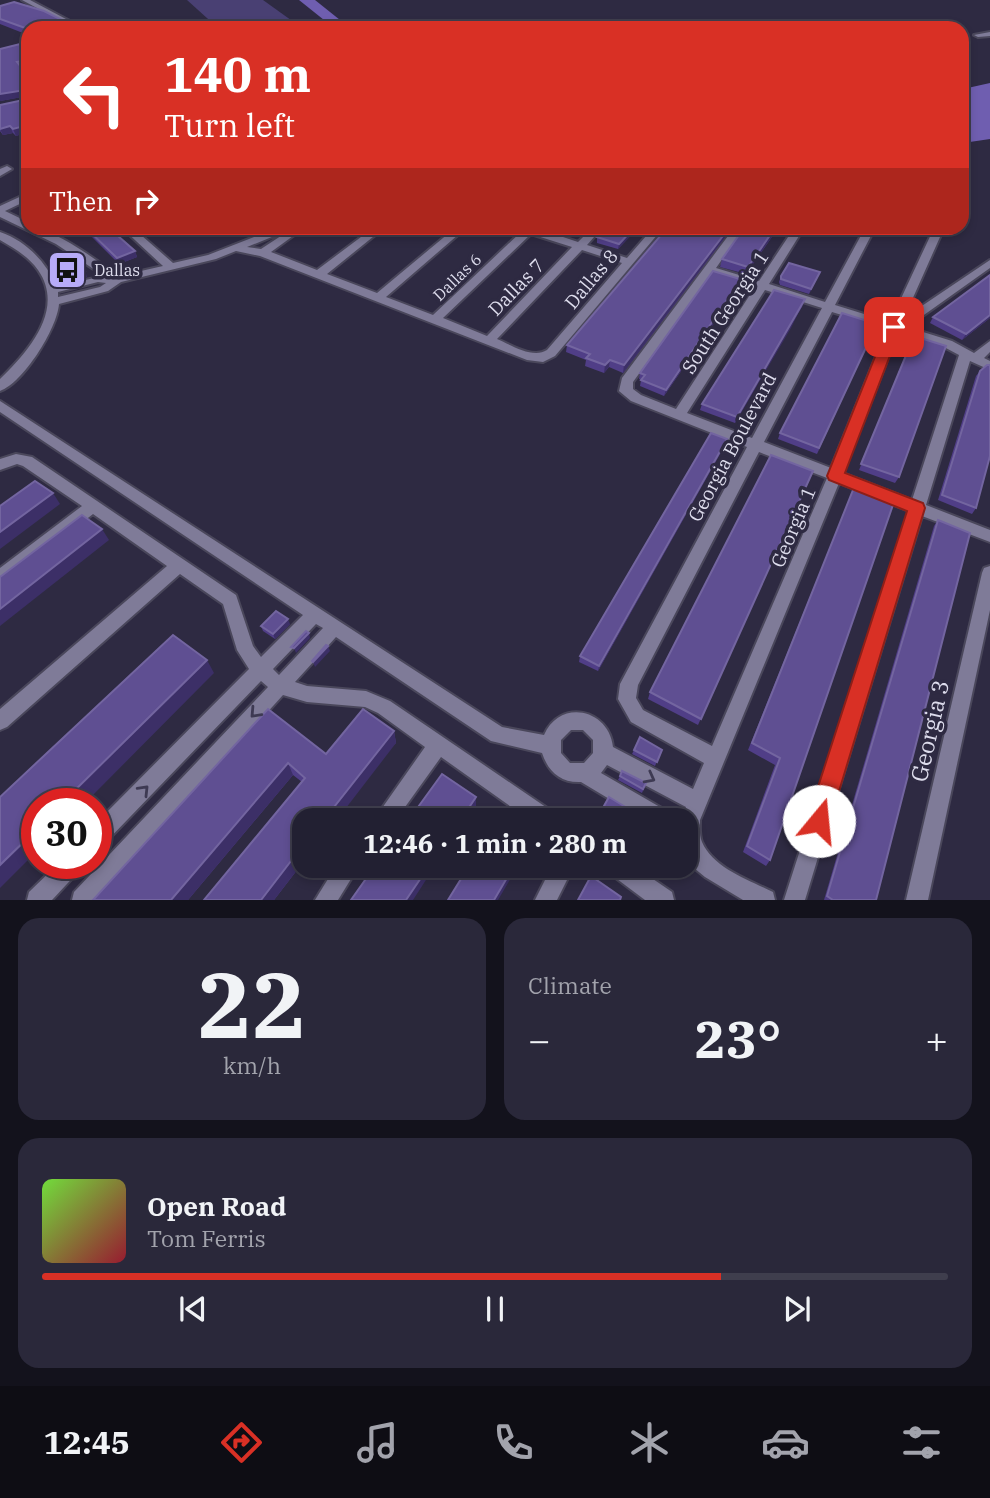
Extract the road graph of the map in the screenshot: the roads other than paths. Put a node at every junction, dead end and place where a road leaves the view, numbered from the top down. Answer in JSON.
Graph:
{"nodes":[{"id":1,"x":25,"y":0,"type":"edge"},
{"id":2,"x":16,"y":3,"type":"edge"},
{"id":3,"x":64,"y":21,"type":"edge"},
{"id":4,"x":978,"y":35,"type":"dead end"},
{"id":5,"x":989,"y":38,"type":"edge"},
{"id":6,"x":21,"y":199,"type":"edge"},
{"id":7,"x":0,"y":211,"type":"edge"},
{"id":8,"x":21,"y":223,"type":"edge"},
{"id":9,"x":46,"y":235,"type":"edge"},
{"id":10,"x":135,"y":235,"type":"edge"},
{"id":11,"x":268,"y":235,"type":"edge"},
{"id":12,"x":289,"y":235,"type":"edge"},
{"id":13,"x":370,"y":235,"type":"edge"},
{"id":14,"x":453,"y":235,"type":"edge"},
{"id":15,"x":520,"y":235,"type":"edge"},
{"id":16,"x":548,"y":235,"type":"edge"},
{"id":17,"x":590,"y":235,"type":"edge"},
{"id":18,"x":652,"y":235,"type":"edge"},
{"id":19,"x":734,"y":235,"type":"edge"},
{"id":20,"x":795,"y":235,"type":"edge"},
{"id":21,"x":866,"y":235,"type":"edge"},
{"id":22,"x":936,"y":235,"type":"edge"},
{"id":23,"x":0,"y":236,"type":"edge"},
{"id":24,"x":580,"y":246,"type":"junction"},
{"id":25,"x":235,"y":248,"type":"junction"},
{"id":26,"x":263,"y":253,"type":"junction"},
{"id":27,"x":629,"y":262,"type":"junction"},
{"id":28,"x":990,"y":263,"type":"edge"},
{"id":29,"x":170,"y":266,"type":"junction"},
{"id":30,"x":708,"y":269,"type":"junction"},
{"id":31,"x":318,"y":275,"type":"junction"},
{"id":32,"x":117,"y":280,"type":"junction"},
{"id":33,"x":762,"y":286,"type":"junction"},
{"id":34,"x":53,"y":296,"type":"junction"},
{"id":35,"x":378,"y":298,"type":"junction"},
{"id":36,"x":828,"y":306,"type":"junction"},
{"id":37,"x":434,"y":320,"type":"junction"},
{"id":38,"x":896,"y":328,"type":"junction"},
{"id":39,"x":489,"y":341,"type":"junction"},
{"id":40,"x":990,"y":345,"type":"edge"},
{"id":41,"x":970,"y":355,"type":"junction"},
{"id":42,"x":990,"y":366,"type":"edge"},
{"id":43,"x":0,"y":387,"type":"edge"},
{"id":44,"x":0,"y":406,"type":"edge"},
{"id":45,"x":679,"y":415,"type":"junction"},
{"id":46,"x":755,"y":445,"type":"junction"},
{"id":47,"x":0,"y":465,"type":"edge"},
{"id":48,"x":835,"y":476,"type":"junction"},
{"id":49,"x":93,"y":506,"type":"junction"},
{"id":50,"x":917,"y":508,"type":"junction"},
{"id":51,"x":990,"y":536,"type":"edge"},
{"id":52,"x":179,"y":565,"type":"junction"},
{"id":53,"x":990,"y":573,"type":"edge"},
{"id":54,"x":0,"y":577,"type":"edge"},
{"id":55,"x":315,"y":614,"type":"junction"},
{"id":56,"x":335,"y":627,"type":"junction"},
{"id":57,"x":260,"y":670,"type":"junction"},
{"id":58,"x":280,"y":686,"type":"junction"},
{"id":59,"x":0,"y":721,"type":"edge"},
{"id":60,"x":438,"y":745,"type":"junction"},
{"id":61,"x":550,"y":745,"type":"junction"},
{"id":62,"x":604,"y":753,"type":"junction"},
{"id":63,"x":716,"y":759,"type":"junction"},
{"id":64,"x":583,"y":773,"type":"junction"},
{"id":65,"x":697,"y":802,"type":"junction"},
{"id":66,"x":392,"y":808,"type":"edge"},
{"id":67,"x":530,"y":808,"type":"edge"},
{"id":68,"x":643,"y":808,"type":"edge"},
{"id":69,"x":695,"y":808,"type":"edge"},
{"id":70,"x":112,"y":822,"type":"edge"},
{"id":71,"x":698,"y":861,"type":"edge"},
{"id":72,"x":341,"y":878,"type":"edge"},
{"id":73,"x":558,"y":878,"type":"edge"},
{"id":74,"x":633,"y":878,"type":"edge"},
{"id":75,"x":57,"y":879,"type":"edge"},
{"id":76,"x":37,"y":900,"type":"edge"},
{"id":77,"x":82,"y":900,"type":"edge"},
{"id":78,"x":325,"y":900,"type":"edge"},
{"id":79,"x":545,"y":900,"type":"edge"},
{"id":80,"x":664,"y":900,"type":"edge"},
{"id":81,"x":765,"y":900,"type":"edge"},
{"id":82,"x":794,"y":900,"type":"edge"},
{"id":83,"x":917,"y":900,"type":"edge"}],
"edges":[{"from":1,"to":2,"type":"street"},
{"from":1,"to":3,"type":"street"},
{"from":4,"to":5,"type":"street"},
{"from":6,"to":7,"type":"street"},
{"from":7,"to":8,"type":"street"},
{"from":9,"to":32,"type":"street"},
{"from":10,"to":29,"type":"street"},
{"from":11,"to":25,"type":"street"},
{"from":12,"to":26,"type":"street"},
{"from":13,"to":31,"type":"street"},
{"from":14,"to":35,"type":"street"},
{"from":15,"to":37,"type":"street","name":"Dallas 6"},
{"from":16,"to":24,"type":"street"},
{"from":17,"to":24,"type":"street","name":"Dallas 7"},
{"from":18,"to":27,"type":"street","name":"Dallas 8"},
{"from":19,"to":30,"type":"street"},
{"from":20,"to":33,"type":"street","name":"South Georgia 1"},
{"from":21,"to":36,"type":"street","name":"Georgia Boulevard"},
{"from":22,"to":38,"type":"street","name":"Georgia 1"},
{"from":23,"to":34,"type":"street"},
{"from":24,"to":27,"type":"street"},
{"from":24,"to":39,"type":"street","name":"Dallas 7"},
{"from":25,"to":26,"type":"street"},
{"from":25,"to":29,"type":"street"},
{"from":26,"to":31,"type":"street"},
{"from":27,"to":39,"type":"street","name":"Dallas 8"},
{"from":28,"to":38,"type":"street"},
{"from":29,"to":32,"type":"street"},
{"from":30,"to":33,"type":"street"},
{"from":30,"to":45,"type":"street"},
{"from":31,"to":35,"type":"street"},
{"from":32,"to":34,"type":"street"},
{"from":33,"to":36,"type":"street"},
{"from":33,"to":45,"type":"street","name":"South Georgia 1"},
{"from":34,"to":43,"type":"street"},
{"from":35,"to":37,"type":"street"},
{"from":36,"to":38,"type":"street"},
{"from":36,"to":46,"type":"street","name":"Georgia Boulevard"},
{"from":37,"to":39,"type":"street"},
{"from":38,"to":41,"type":"street"},
{"from":38,"to":48,"type":"street","name":"Georgia 1"},
{"from":40,"to":41,"type":"street"},
{"from":41,"to":42,"type":"street"},
{"from":41,"to":50,"type":"street"},
{"from":44,"to":55,"type":"street"},
{"from":45,"to":46,"type":"street"},
{"from":46,"to":48,"type":"street"},
{"from":46,"to":63,"type":"street","name":"Georgia Boulevard"},
{"from":47,"to":49,"type":"street"},
{"from":48,"to":50,"type":"street"},
{"from":48,"to":63,"type":"street","name":"Georgia 1"},
{"from":49,"to":52,"type":"street"},
{"from":49,"to":54,"type":"street"},
{"from":50,"to":51,"type":"street"},
{"from":50,"to":82,"type":"street"},
{"from":52,"to":57,"type":"street"},
{"from":52,"to":59,"type":"street"},
{"from":53,"to":83,"type":"street","name":"Georgia 3"},
{"from":55,"to":56,"type":"street"},
{"from":55,"to":57,"type":"street"},
{"from":56,"to":58,"type":"street"},
{"from":56,"to":61,"type":"street"},
{"from":57,"to":58,"type":"street"},
{"from":70,"to":57,"type":"street","one_way":true},
{"from":58,"to":60,"type":"street"},
{"from":58,"to":77,"type":"street","one_way":true},
{"from":60,"to":66,"type":"street"},
{"from":60,"to":67,"type":"street"},
{"from":61,"to":62,"type":"street"},
{"from":61,"to":64,"type":"street"},
{"from":62,"to":64,"type":"street"},
{"from":62,"to":65,"type":"street","one_way":true},
{"from":63,"to":65,"type":"street","name":"Georgia 1"},
{"from":64,"to":68,"type":"street"},
{"from":65,"to":69,"type":"street","name":"Georgia 1"},
{"from":71,"to":81,"type":"street"},
{"from":72,"to":78,"type":"street"},
{"from":73,"to":79,"type":"street"},
{"from":74,"to":80,"type":"street"},
{"from":75,"to":76,"type":"street"}]}
